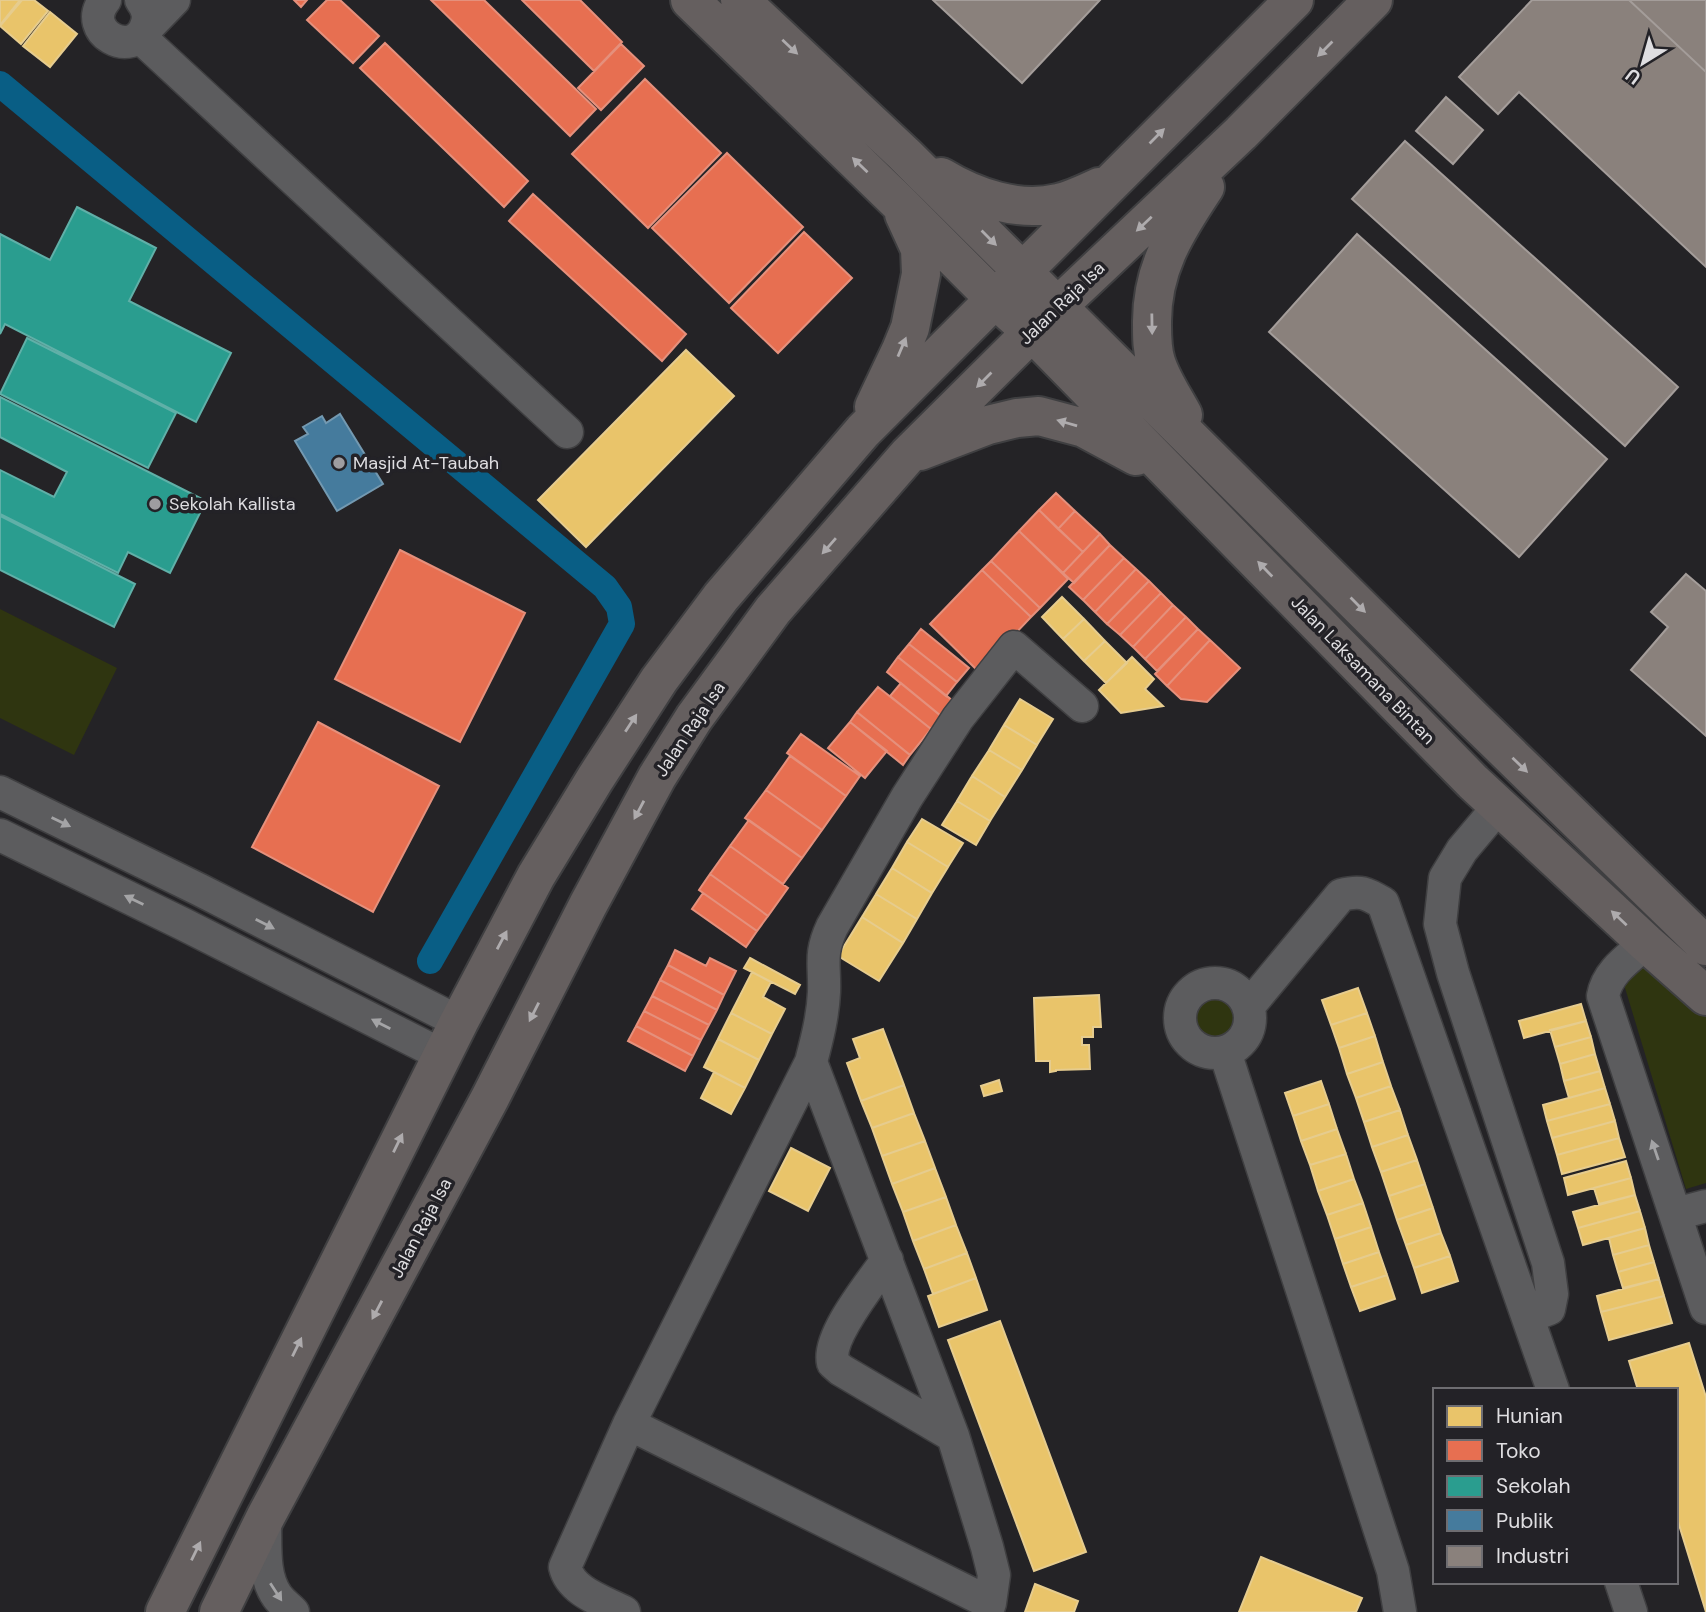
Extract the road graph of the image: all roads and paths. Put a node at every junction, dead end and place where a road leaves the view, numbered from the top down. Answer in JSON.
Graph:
{"nodes":[{"id":1,"x":174,"y":0,"type":"edge"},
{"id":2,"x":690,"y":0,"type":"edge"},
{"id":3,"x":740,"y":0,"type":"edge"},
{"id":4,"x":1294,"y":0,"type":"edge"},
{"id":5,"x":1373,"y":0,"type":"edge"},
{"id":6,"x":94,"y":5,"type":"edge"},
{"id":7,"x":142,"y":22,"type":"edge"},
{"id":8,"x":1241,"y":133,"type":"junction"},
{"id":9,"x":904,"y":154,"type":"junction"},
{"id":10,"x":1112,"y":181,"type":"junction"},
{"id":11,"x":898,"y":202,"type":"junction"},
{"id":12,"x":1023,"y":271,"type":"junction"},
{"id":13,"x":995,"y":299,"type":"junction"},
{"id":14,"x":1045,"y":319,"type":"junction"},
{"id":15,"x":863,"y":431,"type":"junction"},
{"id":16,"x":567,"y":432,"type":"dead end"},
{"id":17,"x":1206,"y":453,"type":"junction"},
{"id":18,"x":908,"y":455,"type":"junction"},
{"id":19,"x":1172,"y":475,"type":"junction"},
{"id":20,"x":1082,"y":706,"type":"dead end"},
{"id":21,"x":1472,"y":718,"type":"junction"},
{"id":22,"x":1439,"y":748,"type":"junction"},
{"id":23,"x":0,"y":792,"type":"edge"},
{"id":24,"x":1499,"y":806,"type":"junction"},
{"id":25,"x":0,"y":835,"type":"edge"},
{"id":26,"x":201,"y":890,"type":"junction"},
{"id":27,"x":183,"y":924,"type":"junction"},
{"id":28,"x":1646,"y":943,"type":"junction"},
{"id":29,"x":1706,"y":946,"type":"edge"},
{"id":30,"x":1706,"y":996,"type":"edge"},
{"id":31,"x":1248,"y":1007,"type":"junction"},
{"id":32,"x":459,"y":1022,"type":"junction"},
{"id":33,"x":1226,"y":1052,"type":"junction"},
{"id":34,"x":442,"y":1055,"type":"junction"},
{"id":35,"x":811,"y":1062,"type":"junction"},
{"id":36,"x":1706,"y":1206,"type":"edge"},
{"id":37,"x":1676,"y":1214,"type":"junction"},
{"id":38,"x":887,"y":1260,"type":"junction"},
{"id":39,"x":1706,"y":1308,"type":"edge"},
{"id":40,"x":1528,"y":1317,"type":"junction"},
{"id":41,"x":1552,"y":1388,"type":"edge"},
{"id":42,"x":629,"y":1424,"type":"junction"},
{"id":43,"x":953,"y":1436,"type":"junction"},
{"id":44,"x":265,"y":1518,"type":"junction"},
{"id":45,"x":1622,"y":1584,"type":"edge"},
{"id":46,"x":988,"y":1607,"type":"edge"},
{"id":47,"x":165,"y":1612,"type":"edge"},
{"id":48,"x":219,"y":1612,"type":"edge"},
{"id":49,"x":293,"y":1612,"type":"edge"},
{"id":50,"x":624,"y":1612,"type":"edge"},
{"id":51,"x":1400,"y":1612,"type":"edge"},
{"id":52,"x":1631,"y":1612,"type":"edge"}],
"edges":[{"from":1,"to":7,"type":"street"},
{"from":11,"to":2,"type":"main road","one_way":true},
{"from":3,"to":9,"type":"main road","one_way":true},
{"from":10,"to":4,"type":"main road","one_way":true},
{"from":5,"to":8,"type":"main road","name":"Jalan Raja Isa","one_way":true},
{"from":6,"to":7,"type":"street"},
{"from":7,"to":16,"type":"street"},
{"from":8,"to":14,"type":"main road","name":"Jalan Raja Isa","one_way":true},
{"from":8,"to":17,"type":"main road","one_way":true},
{"from":9,"to":10,"type":"main road"},
{"from":9,"to":12,"type":"main road","one_way":true},
{"from":10,"to":12,"type":"main road"},
{"from":11,"to":13,"type":"main road"},
{"from":15,"to":11,"type":"main road","one_way":true},
{"from":12,"to":13,"type":"main road"},
{"from":12,"to":14,"type":"main road"},
{"from":13,"to":14,"type":"main road"},
{"from":13,"to":15,"type":"main road"},
{"from":14,"to":17,"type":"main road"},
{"from":14,"to":18,"type":"main road","name":"Jalan Raja Isa","one_way":true},
{"from":14,"to":19,"type":"main road","name":"Jalan Laksamana Bintan"},
{"from":32,"to":15,"type":"main road","one_way":true},
{"from":17,"to":21,"type":"main road","one_way":true},
{"from":19,"to":18,"type":"main road","one_way":true},
{"from":18,"to":44,"type":"main road","name":"Jalan Raja Isa","one_way":true},
{"from":22,"to":19,"type":"main road","name":"Jalan Laksamana Bintan","one_way":true},
{"from":20,"to":35,"type":"street"},
{"from":21,"to":22,"type":"main road"},
{"from":21,"to":29,"type":"main road","one_way":true},
{"from":22,"to":24,"type":"main road","name":"Jalan Laksamana Bintan"},
{"from":23,"to":26,"type":"street","one_way":true},
{"from":28,"to":24,"type":"main road","name":"Jalan Laksamana Bintan","one_way":true},
{"from":24,"to":40,"type":"street"},
{"from":27,"to":25,"type":"street","one_way":true},
{"from":26,"to":27,"type":"street"},
{"from":26,"to":32,"type":"street","one_way":true},
{"from":34,"to":27,"type":"street","one_way":true},
{"from":28,"to":30,"type":"main road","name":"Jalan Laksamana Bintan"},
{"from":37,"to":28,"type":"street","one_way":true},
{"from":31,"to":33,"type":"street"},
{"from":31,"to":33,"type":"street"},
{"from":31,"to":40,"type":"street"},
{"from":32,"to":34,"type":"main road"},
{"from":33,"to":51,"type":"street"},
{"from":47,"to":34,"type":"main road","one_way":true},
{"from":35,"to":38,"type":"street"},
{"from":35,"to":42,"type":"street"},
{"from":36,"to":37,"type":"street"},
{"from":37,"to":39,"type":"street"},
{"from":38,"to":43,"type":"street"},
{"from":38,"to":43,"type":"street"},
{"from":40,"to":41,"type":"street"},
{"from":42,"to":46,"type":"street"},
{"from":42,"to":50,"type":"street"},
{"from":43,"to":46,"type":"street"},
{"from":44,"to":48,"type":"main road","name":"Jalan Raja Isa"},
{"from":44,"to":49,"type":"street","one_way":true},
{"from":45,"to":52,"type":"street"}]}
